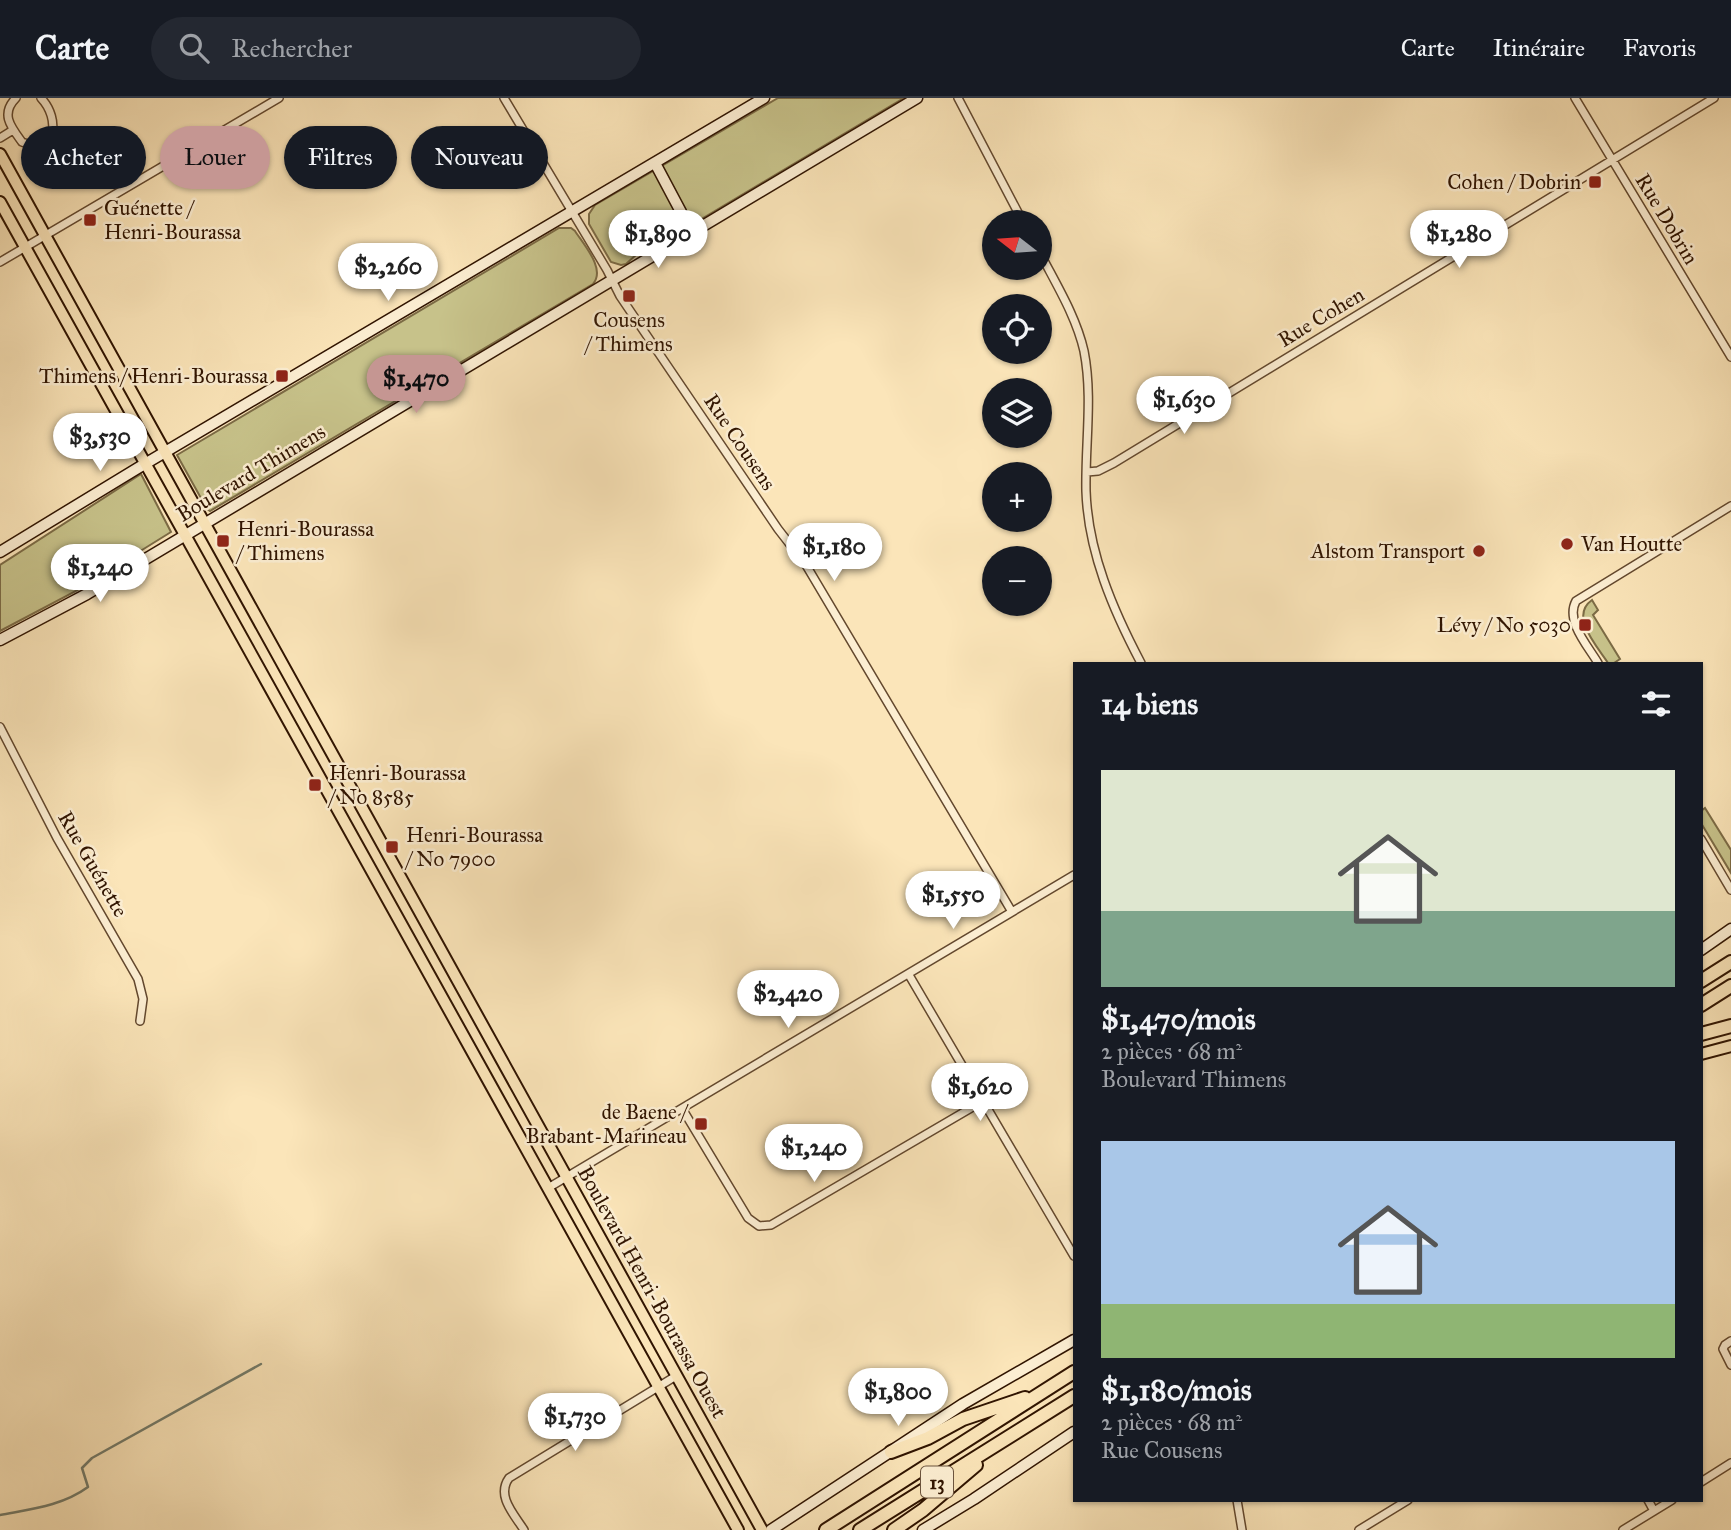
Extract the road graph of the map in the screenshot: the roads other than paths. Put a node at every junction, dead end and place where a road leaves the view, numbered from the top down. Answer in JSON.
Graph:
{"nodes":[{"id":1,"x":16,"y":98,"type":"edge"},
{"id":2,"x":41,"y":98,"type":"edge"},
{"id":3,"x":279,"y":98,"type":"edge"},
{"id":4,"x":504,"y":98,"type":"edge"},
{"id":5,"x":764,"y":98,"type":"edge"},
{"id":6,"x":917,"y":98,"type":"edge"},
{"id":7,"x":958,"y":98,"type":"edge"},
{"id":8,"x":1575,"y":98,"type":"edge"},
{"id":9,"x":1714,"y":98,"type":"edge"},
{"id":10,"x":13,"y":130,"type":"junction"},
{"id":11,"x":0,"y":138,"type":"edge"},
{"id":12,"x":0,"y":154,"type":"edge"},
{"id":13,"x":1612,"y":161,"type":"junction"},
{"id":14,"x":654,"y":163,"type":"junction"},
{"id":15,"x":0,"y":202,"type":"edge"},
{"id":16,"x":1017,"y":210,"type":"edge"},
{"id":17,"x":573,"y":211,"type":"junction"},
{"id":18,"x":46,"y":237,"type":"junction"},
{"id":19,"x":669,"y":246,"type":"junction"},
{"id":20,"x":25,"y":248,"type":"junction"},
{"id":21,"x":0,"y":262,"type":"edge"},
{"id":22,"x":1052,"y":276,"type":"edge"},
{"id":23,"x":612,"y":280,"type":"junction"},
{"id":24,"x":1731,"y":358,"type":"edge"},
{"id":25,"x":165,"y":452,"type":"junction"},
{"id":26,"x":145,"y":464,"type":"junction"},
{"id":27,"x":1087,"y":472,"type":"junction"},
{"id":28,"x":1731,"y":506,"type":"edge"},
{"id":29,"x":205,"y":523,"type":"junction"},
{"id":30,"x":185,"y":536,"type":"junction"},
{"id":31,"x":0,"y":552,"type":"edge"},
{"id":32,"x":0,"y":640,"type":"edge"},
{"id":33,"x":1140,"y":662,"type":"edge"},
{"id":34,"x":1597,"y":662,"type":"edge"},
{"id":35,"x":0,"y":727,"type":"edge"},
{"id":36,"x":1703,"y":842,"type":"edge"},
{"id":37,"x":1073,"y":876,"type":"edge"},
{"id":38,"x":1731,"y":890,"type":"edge"},
{"id":39,"x":1012,"y":912,"type":"junction"},
{"id":40,"x":1731,"y":929,"type":"edge"},
{"id":41,"x":1703,"y":949,"type":"edge"},
{"id":42,"x":1731,"y":962,"type":"edge"},
{"id":43,"x":909,"y":975,"type":"junction"},
{"id":44,"x":1703,"y":980,"type":"edge"},
{"id":45,"x":1731,"y":986,"type":"edge"},
{"id":46,"x":1703,"y":1004,"type":"edge"},
{"id":47,"x":140,"y":1021,"type":"dead end"},
{"id":48,"x":1731,"y":1026,"type":"edge"},
{"id":49,"x":1703,"y":1033,"type":"edge"},
{"id":50,"x":1731,"y":1046,"type":"edge"},
{"id":51,"x":1703,"y":1053,"type":"edge"},
{"id":52,"x":983,"y":1101,"type":"junction"},
{"id":53,"x":683,"y":1110,"type":"junction"},
{"id":54,"x":566,"y":1178,"type":"junction"},
{"id":55,"x":548,"y":1188,"type":"junction"},
{"id":56,"x":1073,"y":1254,"type":"edge"},
{"id":57,"x":1073,"y":1341,"type":"edge"},
{"id":58,"x":1731,"y":1341,"type":"edge"},
{"id":59,"x":1731,"y":1365,"type":"edge"},
{"id":60,"x":1073,"y":1373,"type":"edge"},
{"id":61,"x":676,"y":1376,"type":"junction"},
{"id":62,"x":658,"y":1387,"type":"junction"},
{"id":63,"x":1045,"y":1391,"type":"junction"},
{"id":64,"x":1073,"y":1397,"type":"edge"},
{"id":65,"x":1073,"y":1433,"type":"edge"},
{"id":66,"x":1014,"y":1434,"type":"junction"},
{"id":67,"x":891,"y":1452,"type":"junction"},
{"id":68,"x":1731,"y":1463,"type":"edge"},
{"id":69,"x":1703,"y":1481,"type":"edge"},
{"id":70,"x":1237,"y":1502,"type":"edge"},
{"id":71,"x":1405,"y":1502,"type":"edge"},
{"id":72,"x":1649,"y":1502,"type":"edge"},
{"id":73,"x":1669,"y":1502,"type":"edge"},
{"id":74,"x":1654,"y":1511,"type":"junction"},
{"id":75,"x":737,"y":1529,"type":"edge"},
{"id":76,"x":524,"y":1530,"type":"edge"},
{"id":77,"x":762,"y":1530,"type":"edge"},
{"id":78,"x":771,"y":1530,"type":"edge"},
{"id":79,"x":826,"y":1530,"type":"edge"},
{"id":80,"x":860,"y":1530,"type":"edge"},
{"id":81,"x":894,"y":1530,"type":"edge"},
{"id":82,"x":923,"y":1530,"type":"edge"},
{"id":83,"x":1242,"y":1530,"type":"edge"},
{"id":84,"x":1360,"y":1530,"type":"edge"},
{"id":85,"x":1623,"y":1530,"type":"edge"}],
"edges":[{"from":1,"to":10,"type":"street"},
{"from":2,"to":10,"type":"street"},
{"from":3,"to":18,"type":"street"},
{"from":4,"to":17,"type":"street","name":"Rue Cousens"},
{"from":5,"to":14,"type":"street"},
{"from":6,"to":19,"type":"street","name":"Boulevard Thimens"},
{"from":7,"to":16,"type":"street"},
{"from":8,"to":13,"type":"street","name":"Rue Dobrin"},
{"from":9,"to":13,"type":"street","name":"Rue Cohen"},
{"from":10,"to":11,"type":"street"},
{"from":12,"to":18,"type":"main road","name":"Boulevard Henri-Bourassa Ouest"},
{"from":13,"to":24,"type":"street","name":"Rue Dobrin"},
{"from":13,"to":27,"type":"street","name":"Rue Cohen"},
{"from":14,"to":17,"type":"street"},
{"from":14,"to":19,"type":"street"},
{"from":15,"to":20,"type":"main road","name":"Boulevard Henri-Bourassa Ouest"},
{"from":17,"to":23,"type":"street","name":"Rue Cousens"},
{"from":17,"to":25,"type":"street"},
{"from":18,"to":20,"type":"street"},
{"from":18,"to":25,"type":"main road","name":"Boulevard Henri-Bourassa Ouest"},
{"from":19,"to":23,"type":"street","name":"Boulevard Thimens"},
{"from":20,"to":21,"type":"street"},
{"from":20,"to":26,"type":"main road","name":"Boulevard Henri-Bourassa Ouest"},
{"from":22,"to":27,"type":"street"},
{"from":23,"to":29,"type":"street","name":"Boulevard Thimens"},
{"from":23,"to":39,"type":"street","name":"Rue Cousens"},
{"from":25,"to":26,"type":"street"},
{"from":25,"to":29,"type":"main road","name":"Boulevard Henri-Bourassa Ouest"},
{"from":26,"to":30,"type":"main road","name":"Boulevard Henri-Bourassa Ouest"},
{"from":26,"to":31,"type":"street"},
{"from":27,"to":33,"type":"street"},
{"from":28,"to":34,"type":"street"},
{"from":29,"to":30,"type":"street","name":"Boulevard Thimens"},
{"from":29,"to":54,"type":"main road","name":"Boulevard Henri-Bourassa Ouest"},
{"from":30,"to":32,"type":"street","name":"Boulevard Thimens"},
{"from":30,"to":55,"type":"main road","name":"Boulevard Henri-Bourassa Ouest"},
{"from":35,"to":47,"type":"street","name":"Rue Guénette"},
{"from":36,"to":38,"type":"street"},
{"from":37,"to":39,"type":"street"},
{"from":39,"to":43,"type":"street"},
{"from":40,"to":41,"type":"street"},
{"from":42,"to":44,"type":"highway"},
{"from":43,"to":52,"type":"street"},
{"from":43,"to":53,"type":"street"},
{"from":45,"to":46,"type":"highway"},
{"from":48,"to":49,"type":"highway"},
{"from":50,"to":51,"type":"main road"},
{"from":52,"to":53,"type":"street"},
{"from":52,"to":56,"type":"street"},
{"from":53,"to":54,"type":"street"},
{"from":54,"to":55,"type":"street"},
{"from":54,"to":61,"type":"main road","name":"Boulevard Henri-Bourassa Ouest"},
{"from":55,"to":62,"type":"main road","name":"Boulevard Henri-Bourassa Ouest"},
{"from":57,"to":67,"type":"street"},
{"from":58,"to":59,"type":"street"},
{"from":60,"to":63,"type":"highway","number":"13"},
{"from":61,"to":62,"type":"street"},
{"from":61,"to":77,"type":"main road","name":"Boulevard Henri-Bourassa Ouest"},
{"from":62,"to":75,"type":"main road","name":"Boulevard Henri-Bourassa Ouest"},
{"from":62,"to":76,"type":"street"},
{"from":63,"to":67,"type":"highway"},
{"from":63,"to":79,"type":"highway","number":"13"},
{"from":64,"to":66,"type":"highway","number":"13"},
{"from":65,"to":82,"type":"street"},
{"from":66,"to":80,"type":"highway","number":"13"},
{"from":66,"to":81,"type":"highway"},
{"from":67,"to":78,"type":"street"},
{"from":68,"to":69,"type":"street"},
{"from":70,"to":83,"type":"street"},
{"from":71,"to":84,"type":"street"},
{"from":72,"to":74,"type":"street"},
{"from":73,"to":74,"type":"street"},
{"from":74,"to":85,"type":"street"}]}
